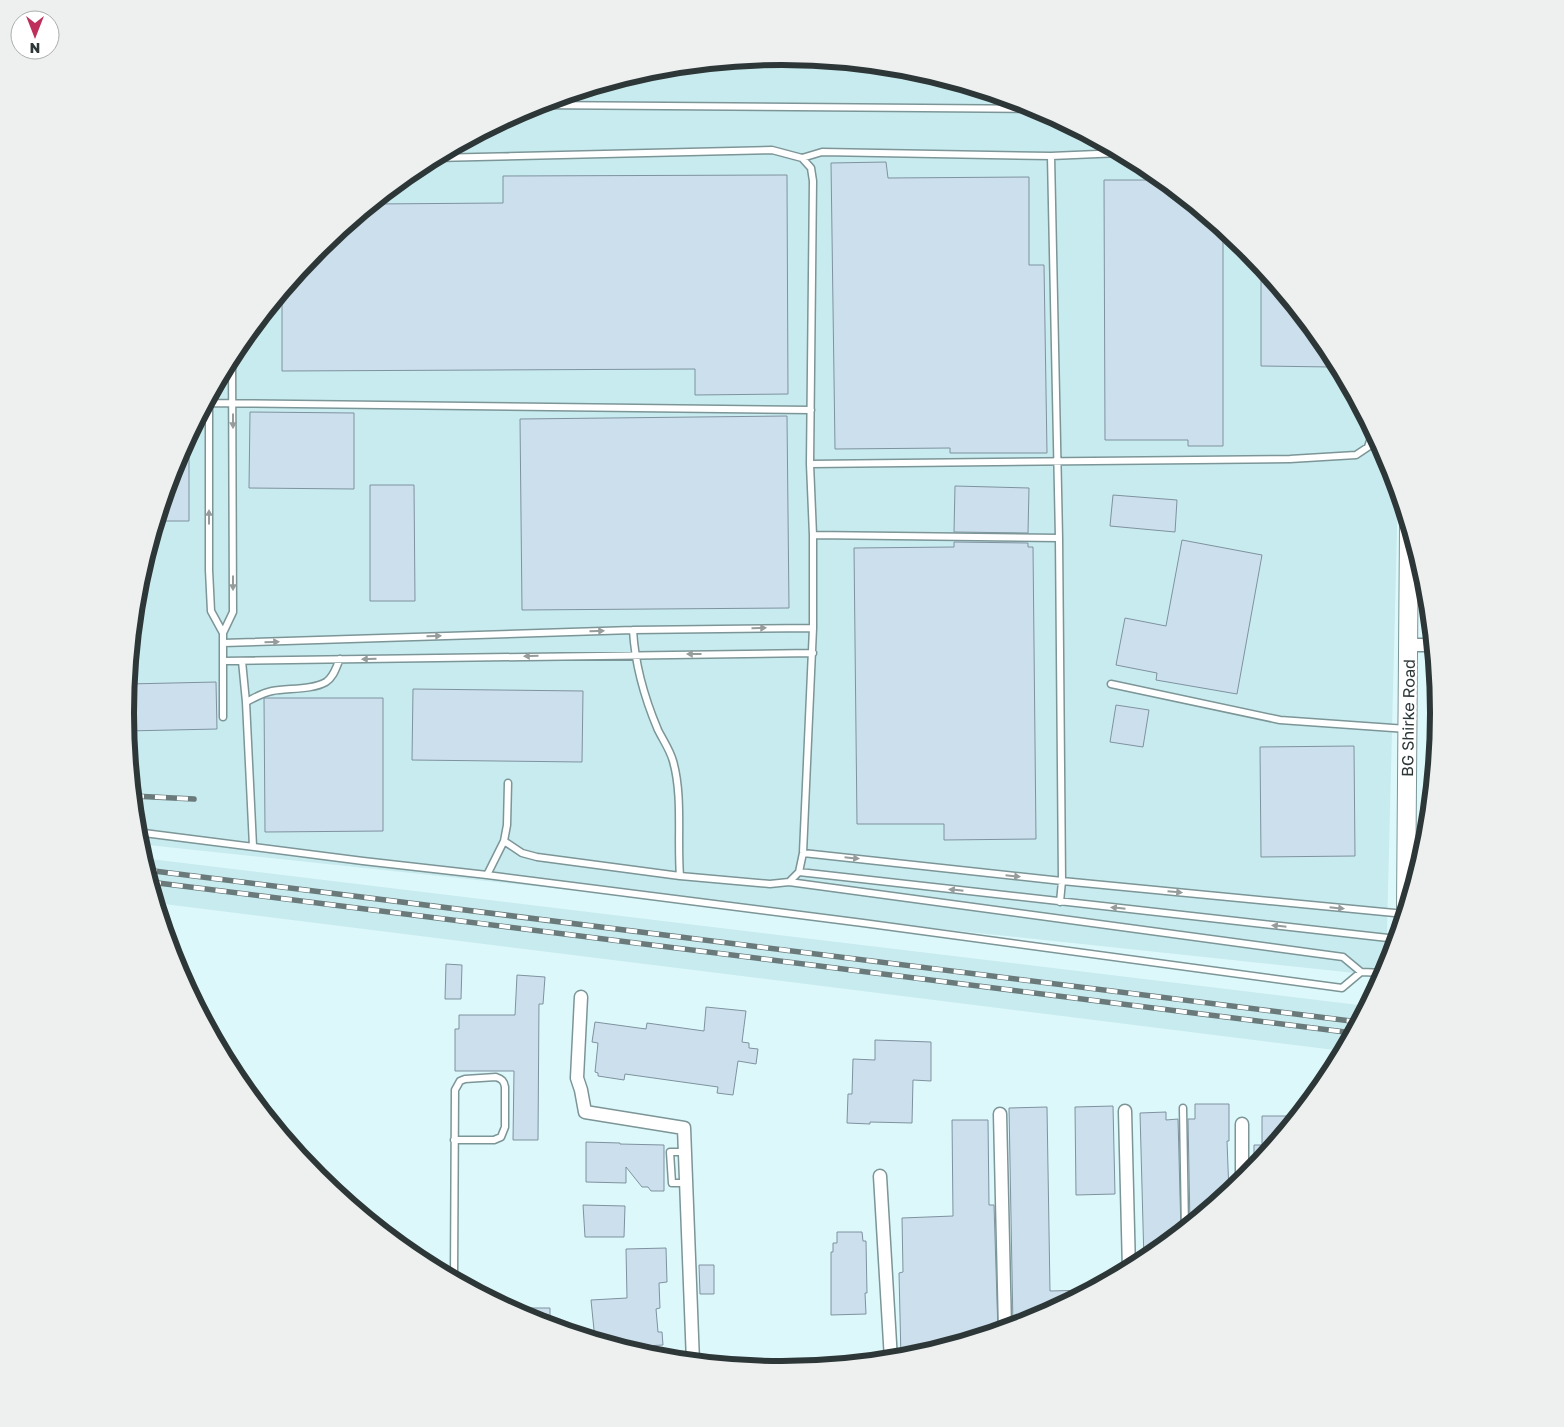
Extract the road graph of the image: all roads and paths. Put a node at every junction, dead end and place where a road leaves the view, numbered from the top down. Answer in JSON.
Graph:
{"nodes":[{"id":1,"x":558,"y":105,"type":"edge"},
{"id":2,"x":1016,"y":109,"type":"edge"},
{"id":3,"x":1109,"y":154,"type":"edge"},
{"id":4,"x":1051,"y":156,"type":"junction"},
{"id":5,"x":449,"y":158,"type":"edge"},
{"id":6,"x":802,"y":158,"type":"junction"},
{"id":7,"x":232,"y":370,"type":"edge"},
{"id":8,"x":213,"y":401,"type":"edge"},
{"id":9,"x":233,"y":403,"type":"junction"},
{"id":10,"x":209,"y":410,"type":"edge"},
{"id":11,"x":811,"y":410,"type":"junction"},
{"id":12,"x":1370,"y":441,"type":"edge"},
{"id":13,"x":1057,"y":462,"type":"junction"},
{"id":14,"x":810,"y":464,"type":"junction"},
{"id":15,"x":813,"y":535,"type":"junction"},
{"id":16,"x":1059,"y":538,"type":"junction"},
{"id":17,"x":1411,"y":559,"type":"edge"},
{"id":18,"x":1409,"y":593,"type":"junction"},
{"id":19,"x":1419,"y":593,"type":"edge"},
{"id":20,"x":813,"y":628,"type":"junction"},
{"id":21,"x":633,"y":630,"type":"junction"},
{"id":22,"x":223,"y":633,"type":"junction"},
{"id":23,"x":223,"y":643,"type":"junction"},
{"id":24,"x":1409,"y":645,"type":"junction"},
{"id":25,"x":1427,"y":645,"type":"edge"},
{"id":26,"x":813,"y":653,"type":"junction"},
{"id":27,"x":634,"y":655,"type":"junction"},
{"id":28,"x":340,"y":659,"type":"junction"},
{"id":29,"x":224,"y":661,"type":"junction"},
{"id":30,"x":242,"y":661,"type":"junction"},
{"id":31,"x":1111,"y":684,"type":"dead end"},
{"id":32,"x":246,"y":702,"type":"junction"},
{"id":33,"x":223,"y":717,"type":"dead end"},
{"id":34,"x":1408,"y":729,"type":"junction"},
{"id":35,"x":508,"y":783,"type":"dead end"},
{"id":36,"x":145,"y":833,"type":"edge"},
{"id":37,"x":504,"y":841,"type":"junction"},
{"id":38,"x":253,"y":846,"type":"junction"},
{"id":39,"x":803,"y":853,"type":"junction"},
{"id":40,"x":799,"y":872,"type":"junction"},
{"id":41,"x":487,"y":875,"type":"junction"},
{"id":42,"x":680,"y":876,"type":"junction"},
{"id":43,"x":1062,"y":881,"type":"junction"},
{"id":44,"x":789,"y":882,"type":"junction"},
{"id":45,"x":1406,"y":887,"type":"edge"},
{"id":46,"x":1060,"y":902,"type":"junction"},
{"id":47,"x":1398,"y":913,"type":"edge"},
{"id":48,"x":1390,"y":938,"type":"edge"},
{"id":49,"x":1361,"y":972,"type":"junction"},
{"id":50,"x":1376,"y":973,"type":"edge"},
{"id":51,"x":581,"y":997,"type":"dead end"},
{"id":52,"x":1183,"y":1108,"type":"dead end"},
{"id":53,"x":1125,"y":1111,"type":"dead end"},
{"id":54,"x":1000,"y":1114,"type":"dead end"},
{"id":55,"x":1242,"y":1124,"type":"dead end"},
{"id":56,"x":454,"y":1140,"type":"junction"},
{"id":57,"x":1242,"y":1171,"type":"edge"},
{"id":58,"x":880,"y":1176,"type":"dead end"},
{"id":59,"x":1185,"y":1222,"type":"edge"},
{"id":60,"x":1129,"y":1261,"type":"edge"},
{"id":61,"x":454,"y":1273,"type":"edge"},
{"id":62,"x":1005,"y":1322,"type":"edge"},
{"id":63,"x":891,"y":1353,"type":"edge"},
{"id":64,"x":693,"y":1355,"type":"edge"}],
"edges":[{"from":1,"to":2,"type":"lane"},
{"from":3,"to":4,"type":"lane"},
{"from":4,"to":6,"type":"lane"},
{"from":4,"to":13,"type":"lane"},
{"from":5,"to":6,"type":"lane"},
{"from":6,"to":11,"type":"lane"},
{"from":7,"to":9,"type":"lane"},
{"from":8,"to":9,"type":"lane"},
{"from":9,"to":11,"type":"lane"},
{"from":9,"to":22,"type":"lane","one_way":true},
{"from":22,"to":10,"type":"lane","one_way":true},
{"from":11,"to":14,"type":"lane"},
{"from":12,"to":13,"type":"lane"},
{"from":13,"to":14,"type":"lane"},
{"from":13,"to":16,"type":"lane"},
{"from":14,"to":15,"type":"lane"},
{"from":15,"to":16,"type":"lane"},
{"from":15,"to":20,"type":"lane"},
{"from":16,"to":43,"type":"lane"},
{"from":17,"to":18,"type":"street","name":"BG Shirke Road"},
{"from":18,"to":19,"type":"street"},
{"from":18,"to":24,"type":"street","name":"BG Shirke Road"},
{"from":21,"to":20,"type":"lane","one_way":true},
{"from":20,"to":26,"type":"lane"},
{"from":23,"to":21,"type":"lane","one_way":true},
{"from":21,"to":27,"type":"lane"},
{"from":22,"to":23,"type":"lane"},
{"from":23,"to":29,"type":"lane"},
{"from":24,"to":25,"type":"street"},
{"from":24,"to":34,"type":"street","name":"BG Shirke Road"},
{"from":26,"to":27,"type":"lane","one_way":true},
{"from":26,"to":39,"type":"lane"},
{"from":27,"to":28,"type":"lane","one_way":true},
{"from":27,"to":42,"type":"lane"},
{"from":28,"to":30,"type":"lane"},
{"from":28,"to":32,"type":"lane"},
{"from":29,"to":30,"type":"lane"},
{"from":29,"to":33,"type":"lane"},
{"from":30,"to":32,"type":"lane"},
{"from":31,"to":34,"type":"lane"},
{"from":32,"to":38,"type":"lane"},
{"from":34,"to":45,"type":"street","name":"BG Shirke Road"},
{"from":35,"to":37,"type":"lane"},
{"from":36,"to":38,"type":"lane"},
{"from":37,"to":41,"type":"lane"},
{"from":37,"to":42,"type":"lane"},
{"from":38,"to":41,"type":"lane"},
{"from":39,"to":40,"type":"lane"},
{"from":39,"to":43,"type":"lane","one_way":true},
{"from":40,"to":44,"type":"lane"},
{"from":46,"to":40,"type":"lane","one_way":true},
{"from":41,"to":49,"type":"lane"},
{"from":42,"to":44,"type":"lane"},
{"from":43,"to":46,"type":"lane"},
{"from":43,"to":47,"type":"lane","one_way":true},
{"from":44,"to":49,"type":"lane"},
{"from":48,"to":46,"type":"lane","one_way":true},
{"from":49,"to":50,"type":"lane"},
{"from":51,"to":64,"type":"street"},
{"from":52,"to":59,"type":"lane"},
{"from":53,"to":60,"type":"street"},
{"from":54,"to":62,"type":"street"},
{"from":55,"to":57,"type":"street"},
{"from":56,"to":56,"type":"lane"},
{"from":56,"to":61,"type":"lane"},
{"from":58,"to":63,"type":"street"}]}
